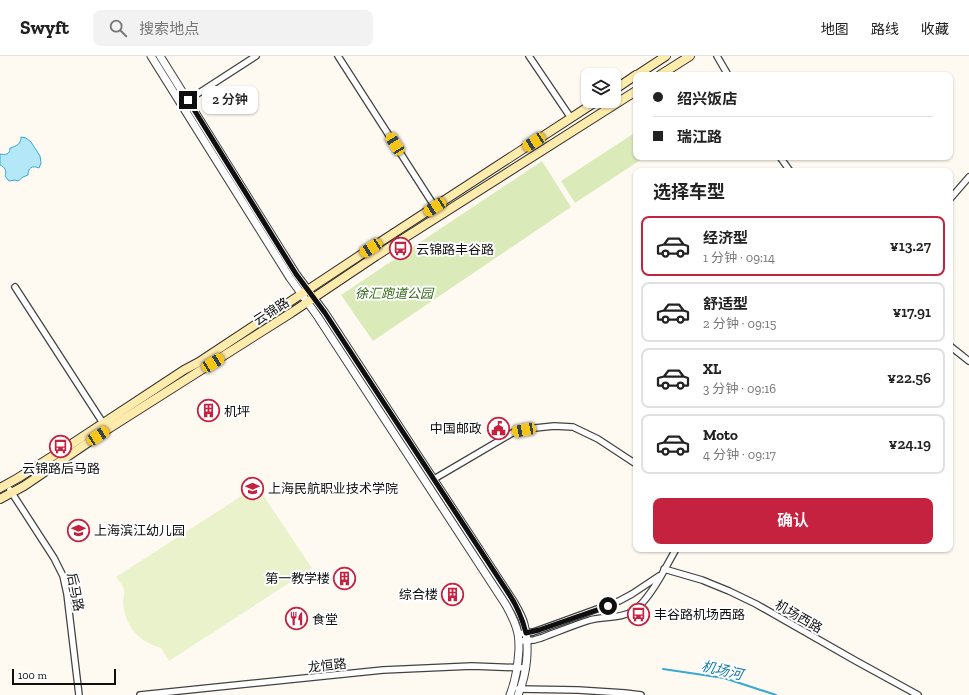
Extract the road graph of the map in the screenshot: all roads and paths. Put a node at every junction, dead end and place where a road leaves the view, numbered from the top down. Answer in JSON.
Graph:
{"nodes":[{"id":1,"x":151,"y":56,"type":"edge"},
{"id":2,"x":160,"y":56,"type":"edge"},
{"id":3,"x":256,"y":56,"type":"edge"},
{"id":4,"x":338,"y":56,"type":"edge"},
{"id":5,"x":529,"y":56,"type":"edge"},
{"id":6,"x":666,"y":56,"type":"edge"},
{"id":7,"x":690,"y":56,"type":"edge"},
{"id":8,"x":717,"y":56,"type":"edge"},
{"id":9,"x":641,"y":72,"type":"edge"},
{"id":10,"x":665,"y":72,"type":"edge"},
{"id":11,"x":726,"y":72,"type":"edge"},
{"id":12,"x":633,"y":77,"type":"edge"},
{"id":13,"x":621,"y":85,"type":"edge"},
{"id":14,"x":633,"y":92,"type":"edge"},
{"id":15,"x":188,"y":100,"type":"junction"},
{"id":16,"x":586,"y":108,"type":"edge"},
{"id":17,"x":571,"y":118,"type":"junction"},
{"id":18,"x":969,"y":177,"type":"edge"},
{"id":19,"x":953,"y":196,"type":"edge"},
{"id":20,"x":435,"y":207,"type":"junction"},
{"id":21,"x":15,"y":287,"type":"dead end"},
{"id":22,"x":305,"y":292,"type":"junction"},
{"id":23,"x":311,"y":300,"type":"junction"},
{"id":24,"x":953,"y":348,"type":"edge"},
{"id":25,"x":969,"y":361,"type":"edge"},
{"id":26,"x":103,"y":423,"type":"junction"},
{"id":27,"x":633,"y":462,"type":"edge"},
{"id":28,"x":434,"y":479,"type":"junction"},
{"id":29,"x":3,"y":486,"type":"edge"},
{"id":30,"x":12,"y":493,"type":"junction"},
{"id":31,"x":0,"y":499,"type":"edge"},
{"id":32,"x":674,"y":552,"type":"edge"},
{"id":33,"x":664,"y":569,"type":"junction"},
{"id":34,"x":661,"y":574,"type":"junction"},
{"id":35,"x":526,"y":637,"type":"junction"},
{"id":36,"x":518,"y":638,"type":"junction"},
{"id":37,"x":518,"y":665,"type":"junction"},
{"id":38,"x":526,"y":665,"type":"junction"},
{"id":39,"x":511,"y":692,"type":"edge"},
{"id":40,"x":521,"y":693,"type":"edge"},
{"id":41,"x":79,"y":695,"type":"edge"},
{"id":42,"x":140,"y":695,"type":"edge"},
{"id":43,"x":641,"y":695,"type":"edge"},
{"id":44,"x":918,"y":695,"type":"edge"}],
"edges":[{"from":1,"to":22,"type":"street"},
{"from":2,"to":15,"type":"street"},
{"from":3,"to":15,"type":"street"},
{"from":4,"to":20,"type":"street"},
{"from":5,"to":17,"type":"street"},
{"from":6,"to":9,"type":"main road"},
{"from":7,"to":10,"type":"main road"},
{"from":8,"to":11,"type":"street"},
{"from":12,"to":13,"type":"main road"},
{"from":14,"to":23,"type":"main road","name":"云锦路"},
{"from":15,"to":22,"type":"street"},
{"from":16,"to":17,"type":"main road","name":"云锦路"},
{"from":17,"to":20,"type":"main road","name":"云锦路"},
{"from":18,"to":19,"type":"street"},
{"from":20,"to":22,"type":"main road","name":"云锦路"},
{"from":21,"to":26,"type":"street"},
{"from":22,"to":23,"type":"street"},
{"from":22,"to":26,"type":"main road","name":"云锦路"},
{"from":23,"to":28,"type":"street"},
{"from":23,"to":30,"type":"main road","name":"云锦路"},
{"from":23,"to":36,"type":"street"},
{"from":24,"to":25,"type":"street"},
{"from":26,"to":29,"type":"main road","name":"云锦路"},
{"from":27,"to":28,"type":"street"},
{"from":28,"to":35,"type":"street"},
{"from":29,"to":30,"type":"street","name":"后马路"},
{"from":30,"to":31,"type":"main road","name":"云锦路"},
{"from":30,"to":41,"type":"street","name":"后马路"},
{"from":32,"to":33,"type":"street"},
{"from":33,"to":34,"type":"street"},
{"from":33,"to":44,"type":"street","name":"机场西路"},
{"from":34,"to":35,"type":"street"},
{"from":34,"to":35,"type":"street"},
{"from":35,"to":36,"type":"street"},
{"from":35,"to":38,"type":"street"},
{"from":36,"to":37,"type":"street"},
{"from":37,"to":38,"type":"street","name":"龙恒路"},
{"from":37,"to":39,"type":"street"},
{"from":37,"to":42,"type":"street","name":"龙恒路"},
{"from":38,"to":40,"type":"street"},
{"from":39,"to":40,"type":"street"},
{"from":40,"to":43,"type":"street"}]}
